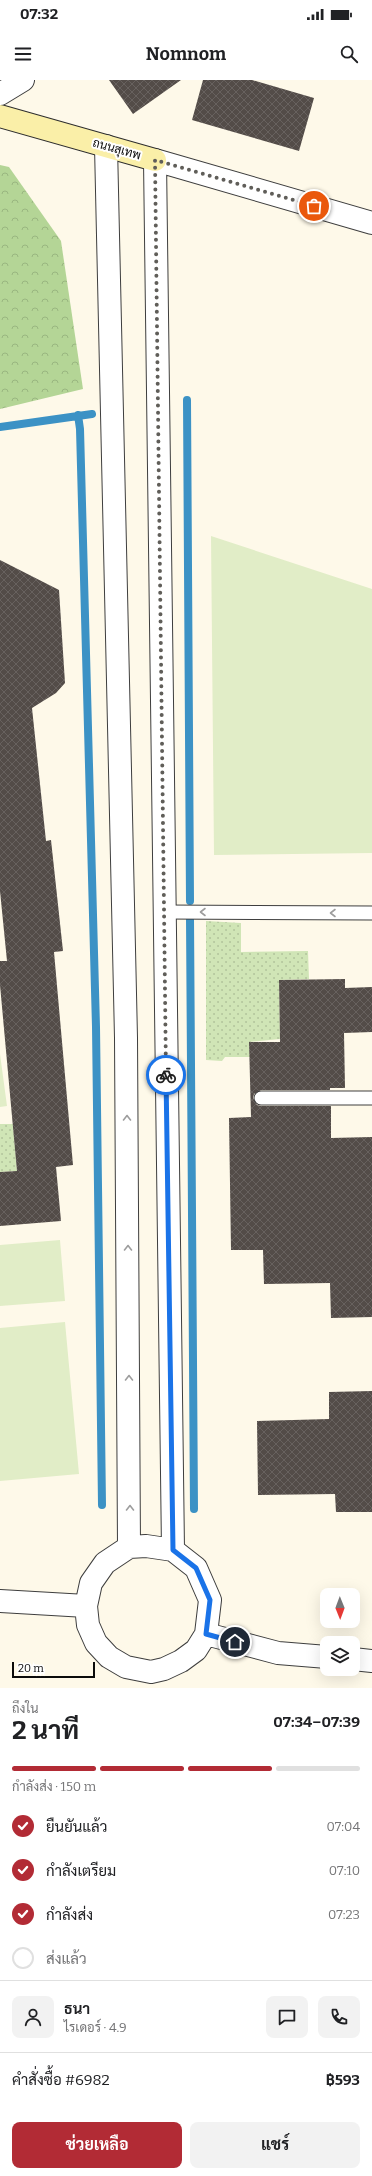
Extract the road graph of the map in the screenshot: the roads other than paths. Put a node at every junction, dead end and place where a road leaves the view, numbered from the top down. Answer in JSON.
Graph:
{"nodes":[{"id":1,"x":23,"y":80,"type":"edge"},
{"id":2,"x":0,"y":94,"type":"edge"},
{"id":3,"x":0,"y":116,"type":"edge"},
{"id":4,"x":106,"y":146,"type":"junction"},
{"id":5,"x":155,"y":160,"type":"junction"},
{"id":6,"x":372,"y":223,"type":"edge"},
{"id":7,"x":165,"y":912,"type":"junction"},
{"id":8,"x":372,"y":913,"type":"edge"},
{"id":9,"x":261,"y":1098,"type":"dead end"},
{"id":10,"x":372,"y":1098,"type":"edge"},
{"id":11,"x":129,"y":1547,"type":"junction"},
{"id":12,"x":173,"y":1550,"type":"junction"},
{"id":13,"x":0,"y":1601,"type":"edge"},
{"id":14,"x":86,"y":1606,"type":"junction"},
{"id":15,"x":206,"y":1634,"type":"junction"},
{"id":16,"x":320,"y":1656,"type":"edge"},
{"id":17,"x":360,"y":1660,"type":"edge"},
{"id":18,"x":372,"y":1661,"type":"edge"},
{"id":19,"x":151,"y":1680,"type":"edge"}],
"edges":[{"from":1,"to":2,"type":"street"},
{"from":3,"to":4,"type":"main road","name":"ถนนสุเทพ"},
{"from":4,"to":5,"type":"main road","name":"ถนนสุเทพ"},
{"from":11,"to":4,"type":"street","one_way":true},
{"from":5,"to":6,"type":"street","name":"ถนนสุเทพ"},
{"from":5,"to":7,"type":"street"},
{"from":8,"to":7,"type":"lane","one_way":true},
{"from":7,"to":12,"type":"street"},
{"from":9,"to":10,"type":"lane"},
{"from":11,"to":12,"type":"street"},
{"from":11,"to":14,"type":"street"},
{"from":12,"to":15,"type":"street"},
{"from":13,"to":14,"type":"street"},
{"from":14,"to":19,"type":"street"},
{"from":15,"to":16,"type":"street"},
{"from":15,"to":19,"type":"street"},
{"from":17,"to":18,"type":"street"}]}
